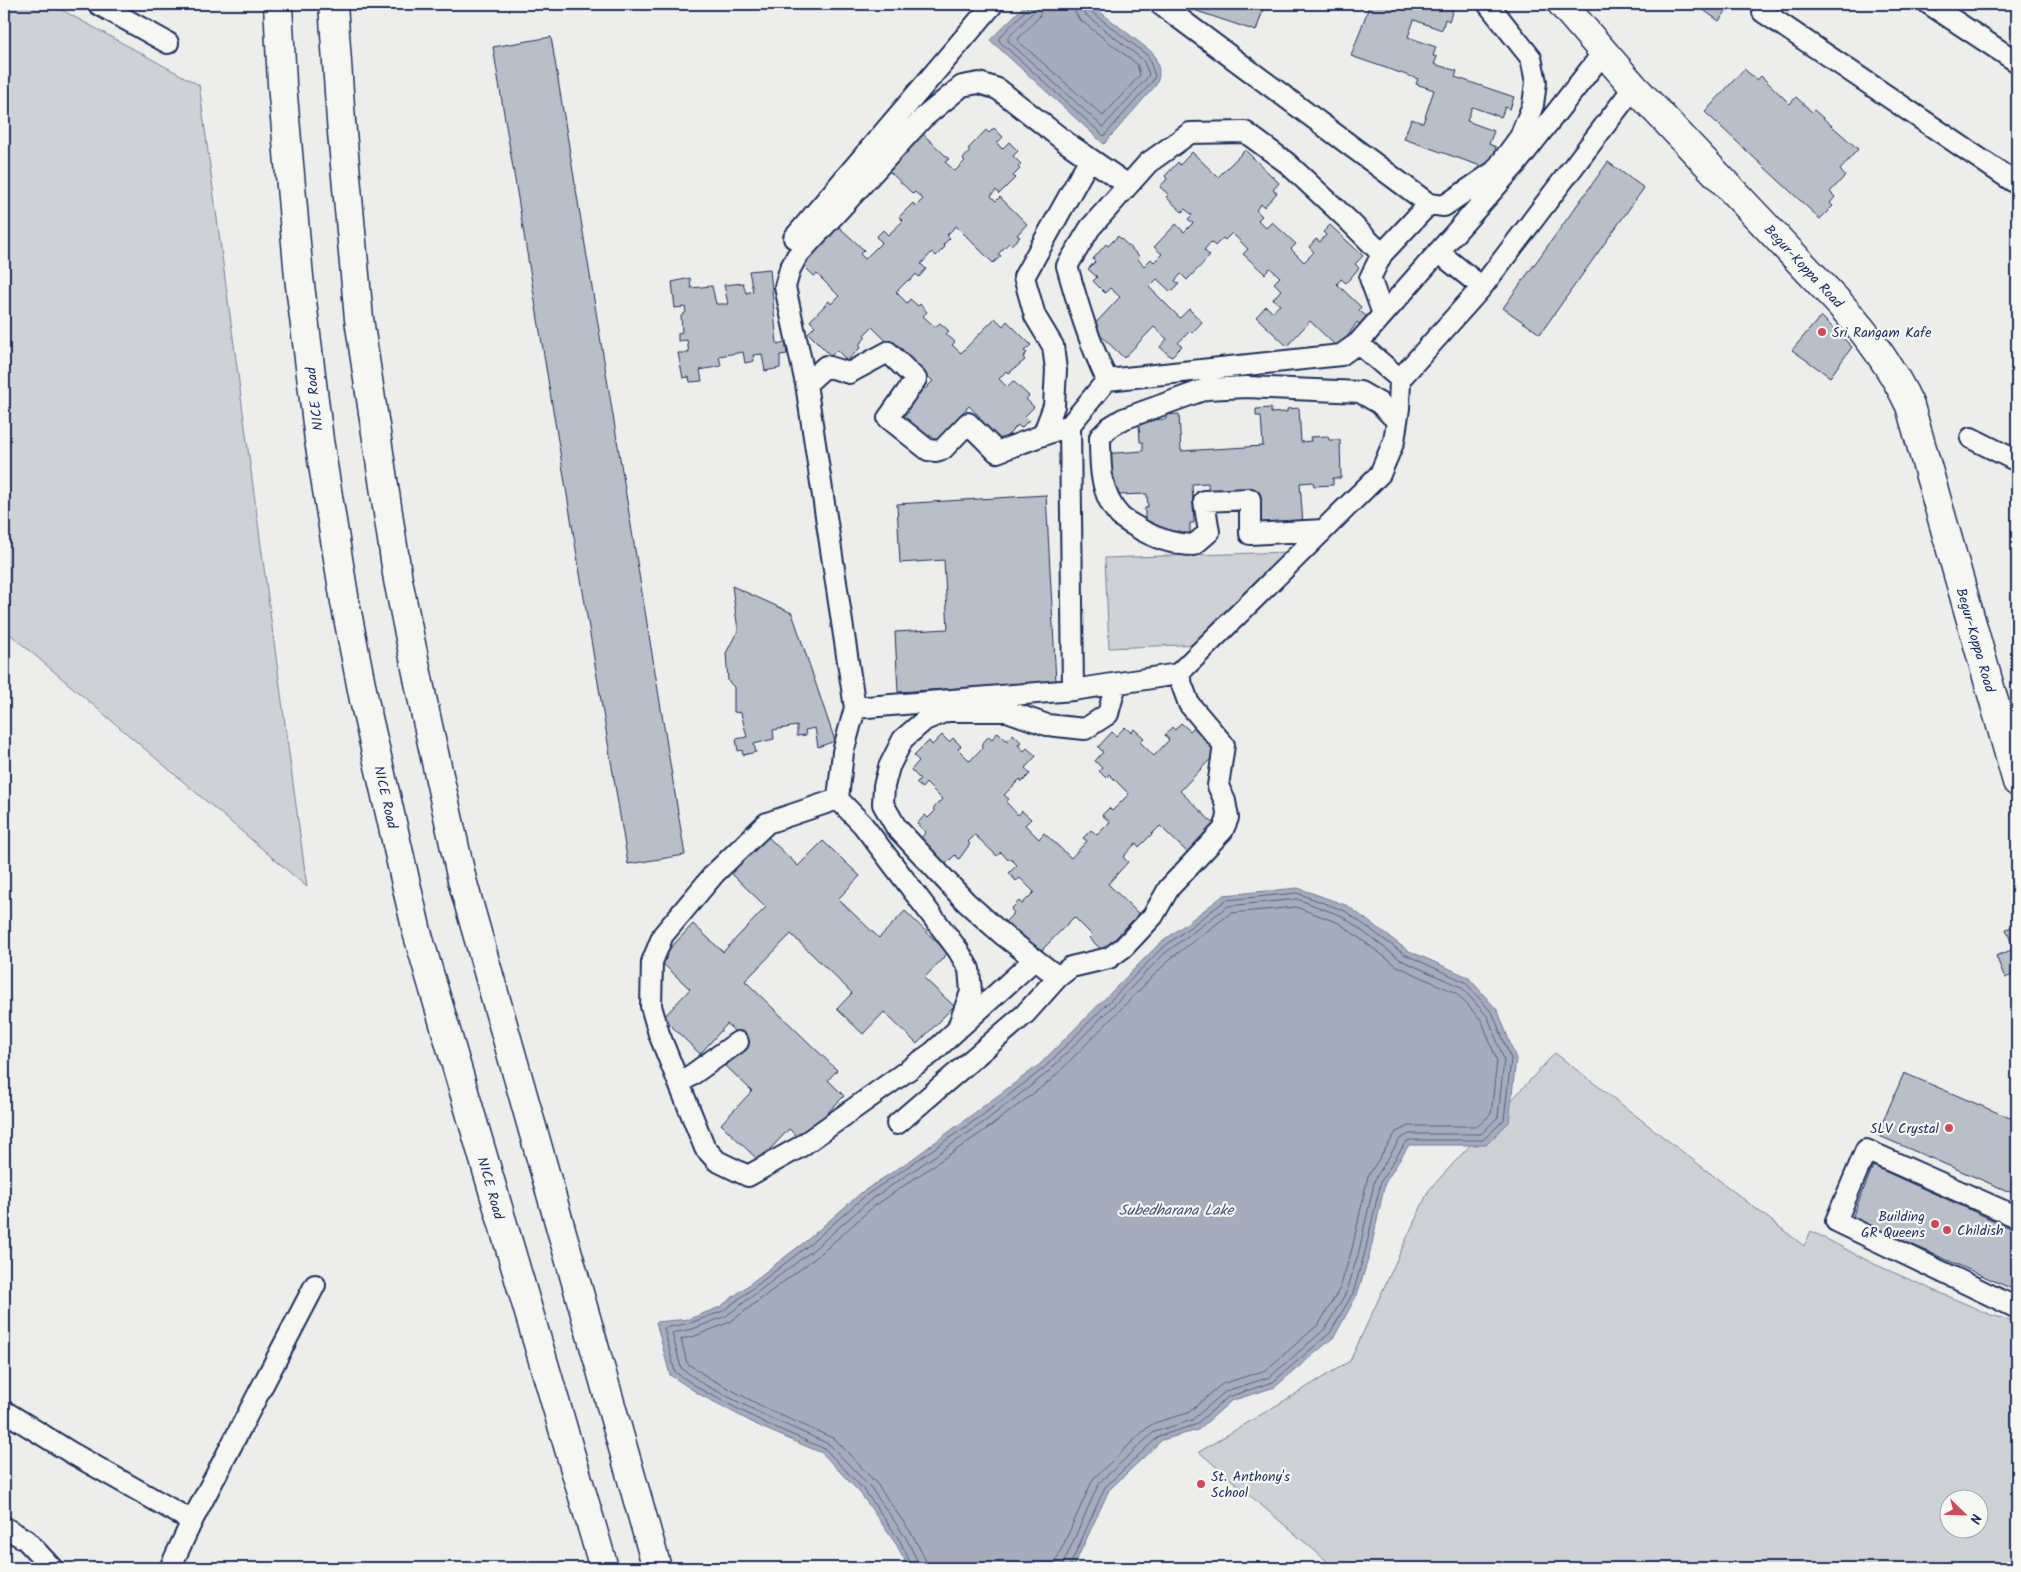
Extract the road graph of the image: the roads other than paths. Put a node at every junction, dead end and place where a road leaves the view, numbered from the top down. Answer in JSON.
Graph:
{"nodes":[{"id":1,"x":98,"y":4,"type":"edge"},
{"id":2,"x":278,"y":4,"type":"edge"},
{"id":3,"x":333,"y":4,"type":"edge"},
{"id":4,"x":993,"y":4,"type":"edge"},
{"id":5,"x":1160,"y":4,"type":"edge"},
{"id":6,"x":1488,"y":4,"type":"edge"},
{"id":7,"x":1562,"y":4,"type":"edge"},
{"id":8,"x":1930,"y":4,"type":"edge"},
{"id":9,"x":1763,"y":12,"type":"dead end"},
{"id":10,"x":168,"y":43,"type":"dead end"},
{"id":11,"x":1603,"y":53,"type":"junction"},
{"id":12,"x":2017,"y":62,"type":"edge"},
{"id":13,"x":1634,"y":87,"type":"junction"},
{"id":14,"x":1090,"y":160,"type":"junction"},
{"id":15,"x":2017,"y":184,"type":"edge"},
{"id":16,"x":1128,"y":185,"type":"junction"},
{"id":17,"x":1429,"y":204,"type":"junction"},
{"id":18,"x":794,"y":238,"type":"dead end"},
{"id":19,"x":1438,"y":252,"type":"junction"},
{"id":20,"x":1382,"y":254,"type":"junction"},
{"id":21,"x":1482,"y":287,"type":"junction"},
{"id":22,"x":1383,"y":314,"type":"junction"},
{"id":23,"x":1358,"y":342,"type":"junction"},
{"id":24,"x":1400,"y":378,"type":"junction"},
{"id":25,"x":1107,"y":380,"type":"junction"},
{"id":26,"x":806,"y":384,"type":"junction"},
{"id":27,"x":1397,"y":421,"type":"junction"},
{"id":28,"x":1070,"y":425,"type":"junction"},
{"id":29,"x":1043,"y":434,"type":"junction"},
{"id":30,"x":1971,"y":438,"type":"dead end"},
{"id":31,"x":2017,"y":461,"type":"edge"},
{"id":32,"x":1323,"y":530,"type":"junction"},
{"id":33,"x":1178,"y":674,"type":"junction"},
{"id":34,"x":1116,"y":684,"type":"junction"},
{"id":35,"x":1073,"y":690,"type":"junction"},
{"id":36,"x":855,"y":708,"type":"junction"},
{"id":37,"x":2017,"y":725,"type":"edge"},
{"id":38,"x":2008,"y":750,"type":"junction"},
{"id":39,"x":2017,"y":782,"type":"edge"},
{"id":40,"x":838,"y":798,"type":"junction"},
{"id":41,"x":1035,"y":960,"type":"junction"},
{"id":42,"x":1058,"y":977,"type":"junction"},
{"id":43,"x":957,"y":1030,"type":"junction"},
{"id":44,"x":738,"y":1042,"type":"dead end"},
{"id":45,"x":679,"y":1084,"type":"junction"},
{"id":46,"x":897,"y":1124,"type":"dead end"},
{"id":47,"x":2017,"y":1217,"type":"edge"},
{"id":48,"x":315,"y":1285,"type":"dead end"},
{"id":49,"x":2017,"y":1308,"type":"edge"},
{"id":50,"x":4,"y":1411,"type":"edge"},
{"id":51,"x":192,"y":1521,"type":"junction"},
{"id":52,"x":4,"y":1527,"type":"edge"},
{"id":53,"x":52,"y":1568,"type":"edge"},
{"id":54,"x":170,"y":1568,"type":"edge"},
{"id":55,"x":604,"y":1568,"type":"edge"},
{"id":56,"x":657,"y":1568,"type":"edge"}],
"edges":[{"from":1,"to":10,"type":"street"},
{"from":2,"to":55,"type":"main road","name":"NICE Road"},
{"from":3,"to":56,"type":"main road"},
{"from":4,"to":18,"type":"street"},
{"from":5,"to":17,"type":"street"},
{"from":6,"to":17,"type":"street"},
{"from":7,"to":11,"type":"main road","name":"Begur-Koppa Road"},
{"from":8,"to":12,"type":"street"},
{"from":9,"to":15,"type":"street"},
{"from":11,"to":13,"type":"main road","name":"Begur-Koppa Road"},
{"from":11,"to":19,"type":"street"},
{"from":13,"to":21,"type":"street"},
{"from":13,"to":38,"type":"main road","name":"Begur-Koppa Road"},
{"from":14,"to":16,"type":"street"},
{"from":14,"to":26,"type":"street"},
{"from":14,"to":29,"type":"street"},
{"from":16,"to":20,"type":"street"},
{"from":16,"to":25,"type":"street"},
{"from":17,"to":20,"type":"street"},
{"from":19,"to":21,"type":"street"},
{"from":19,"to":22,"type":"street"},
{"from":20,"to":22,"type":"street"},
{"from":21,"to":24,"type":"street"},
{"from":22,"to":23,"type":"street"},
{"from":23,"to":24,"type":"street"},
{"from":23,"to":25,"type":"street"},
{"from":24,"to":27,"type":"street"},
{"from":25,"to":28,"type":"street"},
{"from":26,"to":29,"type":"street"},
{"from":26,"to":36,"type":"street"},
{"from":27,"to":32,"type":"street"},
{"from":27,"to":32,"type":"street"},
{"from":28,"to":29,"type":"street"},
{"from":28,"to":35,"type":"street"},
{"from":30,"to":31,"type":"street"},
{"from":32,"to":33,"type":"street"},
{"from":33,"to":34,"type":"street"},
{"from":33,"to":42,"type":"street"},
{"from":34,"to":35,"type":"street"},
{"from":34,"to":41,"type":"street"},
{"from":35,"to":36,"type":"street"},
{"from":36,"to":40,"type":"street"},
{"from":37,"to":38,"type":"street"},
{"from":38,"to":39,"type":"main road","name":"Begur-Koppa Road"},
{"from":40,"to":43,"type":"street"},
{"from":40,"to":45,"type":"street"},
{"from":41,"to":42,"type":"street"},
{"from":41,"to":43,"type":"street"},
{"from":42,"to":46,"type":"street"},
{"from":43,"to":45,"type":"street"},
{"from":44,"to":45,"type":"street"},
{"from":47,"to":49,"type":"street"},
{"from":48,"to":51,"type":"street"},
{"from":50,"to":51,"type":"street"},
{"from":51,"to":54,"type":"street"},
{"from":52,"to":53,"type":"street"}]}
